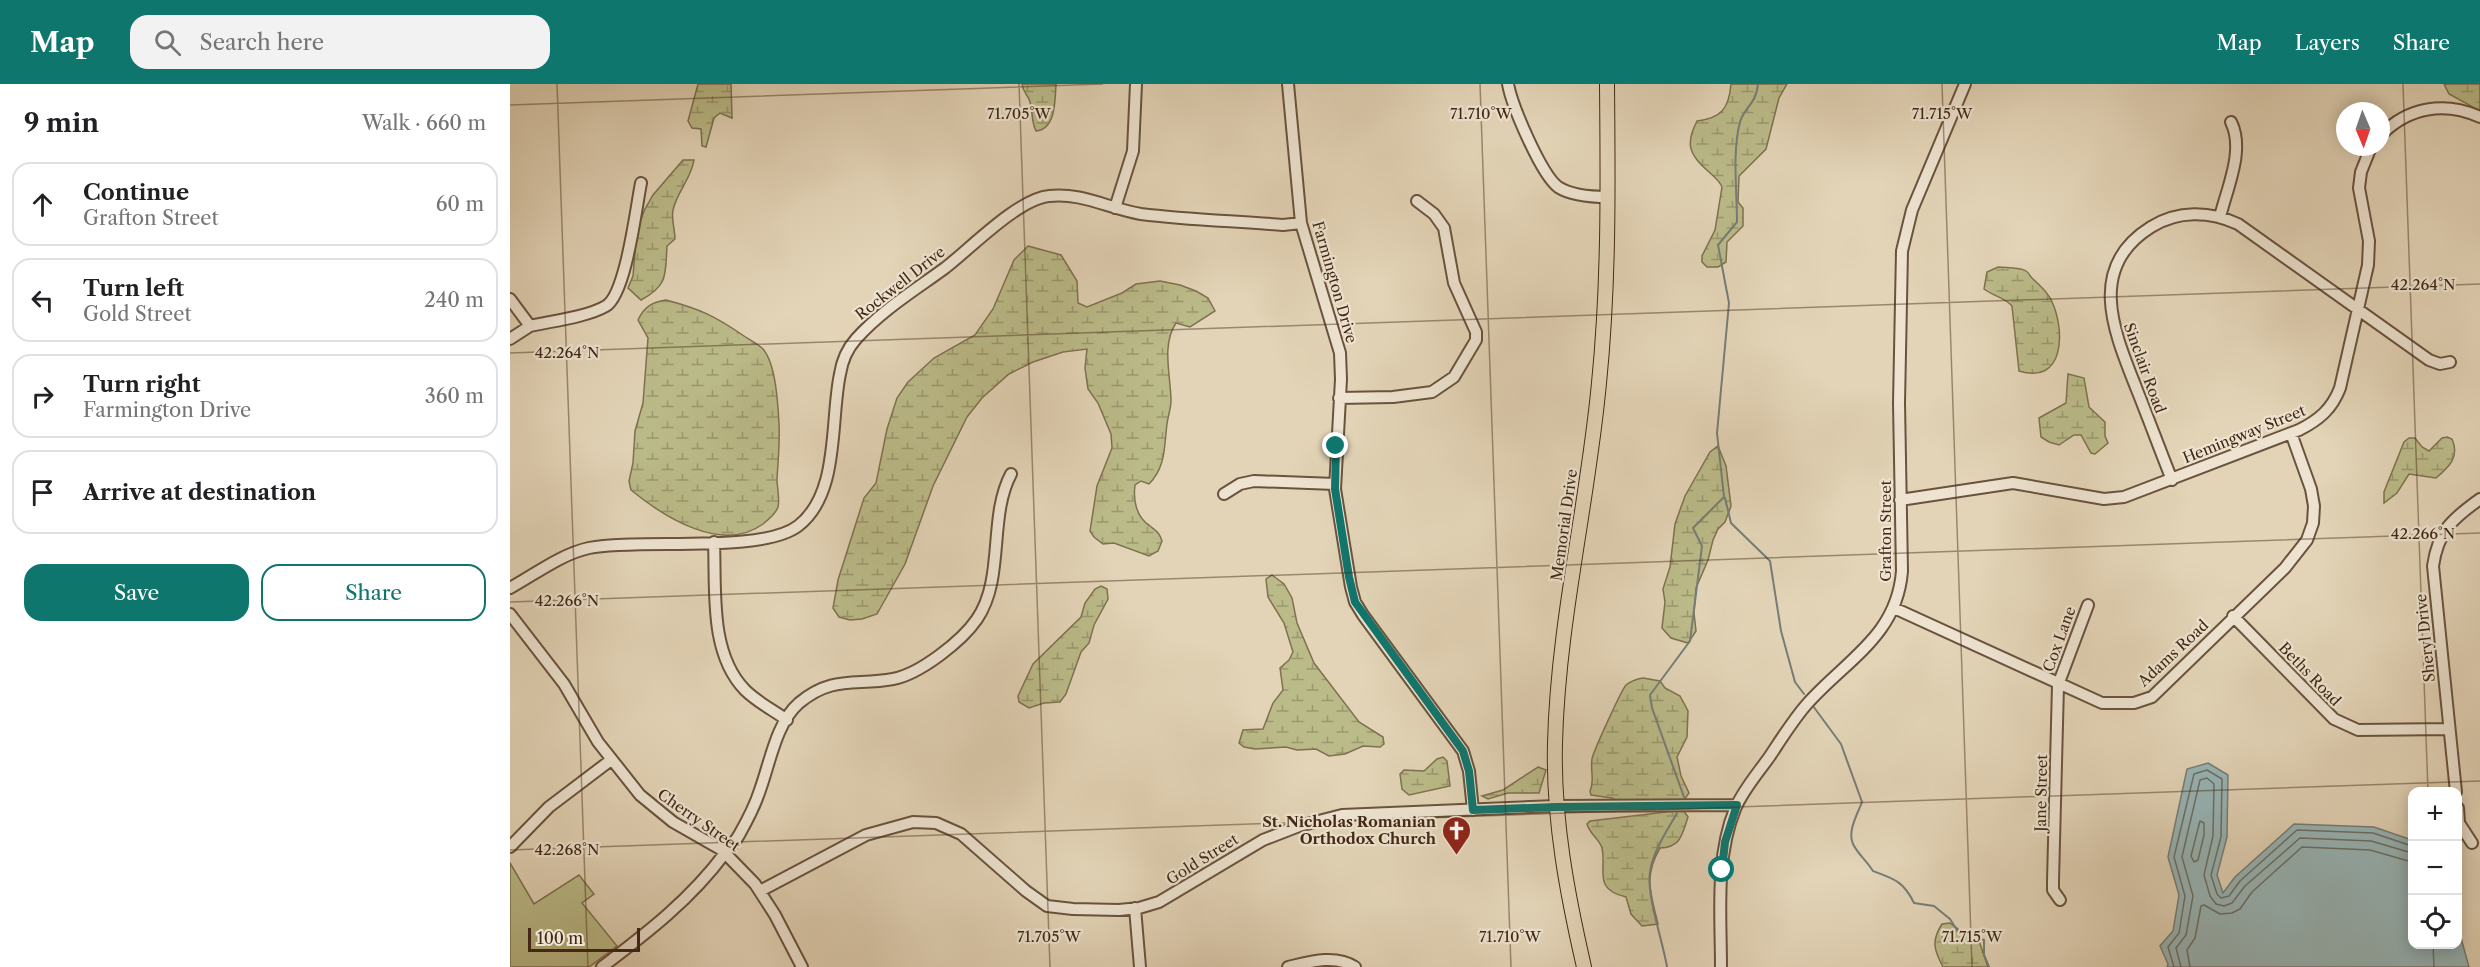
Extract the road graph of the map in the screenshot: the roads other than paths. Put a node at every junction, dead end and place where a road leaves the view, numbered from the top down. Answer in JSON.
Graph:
{"nodes":[{"id":1,"x":1136,"y":84,"type":"edge"},
{"id":2,"x":1288,"y":84,"type":"edge"},
{"id":3,"x":1508,"y":84,"type":"edge"},
{"id":4,"x":1607,"y":84,"type":"edge"},
{"id":5,"x":1965,"y":84,"type":"edge"},
{"id":6,"x":2480,"y":117,"type":"edge"},
{"id":7,"x":2231,"y":122,"type":"dead end"},
{"id":8,"x":2390,"y":127,"type":"edge"},
{"id":9,"x":2368,"y":156,"type":"edge"},
{"id":10,"x":641,"y":183,"type":"dead end"},
{"id":11,"x":1608,"y":197,"type":"junction"},
{"id":12,"x":1417,"y":201,"type":"dead end"},
{"id":13,"x":1115,"y":208,"type":"junction"},
{"id":14,"x":2220,"y":217,"type":"junction"},
{"id":15,"x":1301,"y":223,"type":"junction"},
{"id":16,"x":510,"y":299,"type":"edge"},
{"id":17,"x":2359,"y":308,"type":"junction"},
{"id":18,"x":530,"y":326,"type":"junction"},
{"id":19,"x":510,"y":339,"type":"edge"},
{"id":20,"x":2450,"y":363,"type":"dead end"},
{"id":21,"x":1339,"y":398,"type":"junction"},
{"id":22,"x":2291,"y":433,"type":"junction"},
{"id":23,"x":1011,"y":474,"type":"dead end"},
{"id":24,"x":2172,"y":480,"type":"junction"},
{"id":25,"x":1335,"y":484,"type":"junction"},
{"id":26,"x":1224,"y":494,"type":"dead end"},
{"id":27,"x":2480,"y":499,"type":"edge"},
{"id":28,"x":1900,"y":500,"type":"junction"},
{"id":29,"x":714,"y":542,"type":"junction"},
{"id":30,"x":510,"y":588,"type":"edge"},
{"id":31,"x":2088,"y":604,"type":"dead end"},
{"id":32,"x":1894,"y":608,"type":"junction"},
{"id":33,"x":510,"y":614,"type":"edge"},
{"id":34,"x":2234,"y":616,"type":"junction"},
{"id":35,"x":2058,"y":685,"type":"junction"},
{"id":36,"x":787,"y":720,"type":"junction"},
{"id":37,"x":2449,"y":729,"type":"junction"},
{"id":38,"x":611,"y":760,"type":"junction"},
{"id":39,"x":2455,"y":787,"type":"edge"},
{"id":40,"x":1737,"y":805,"type":"junction"},
{"id":41,"x":1556,"y":807,"type":"junction"},
{"id":42,"x":1473,"y":810,"type":"junction"},
{"id":43,"x":2462,"y":828,"type":"edge"},
{"id":44,"x":2472,"y":843,"type":"dead end"},
{"id":45,"x":510,"y":847,"type":"edge"},
{"id":46,"x":725,"y":853,"type":"junction"},
{"id":47,"x":760,"y":891,"type":"junction"},
{"id":48,"x":2060,"y":900,"type":"dead end"},
{"id":49,"x":1135,"y":908,"type":"junction"},
{"id":50,"x":602,"y":967,"type":"edge"},
{"id":51,"x":802,"y":967,"type":"edge"},
{"id":52,"x":1140,"y":967,"type":"edge"},
{"id":53,"x":1288,"y":967,"type":"edge"},
{"id":54,"x":1355,"y":967,"type":"edge"},
{"id":55,"x":1584,"y":967,"type":"edge"},
{"id":56,"x":1721,"y":967,"type":"edge"}],
"edges":[{"from":1,"to":13,"type":"street"},
{"from":2,"to":15,"type":"street","name":"Farmington Drive"},
{"from":3,"to":11,"type":"street"},
{"from":4,"to":11,"type":"main road","name":"Memorial Drive"},
{"from":5,"to":28,"type":"street","name":"Grafton Street"},
{"from":6,"to":8,"type":"street"},
{"from":7,"to":14,"type":"street"},
{"from":9,"to":17,"type":"street","name":"Hemingway Street"},
{"from":10,"to":18,"type":"street"},
{"from":11,"to":41,"type":"main road","name":"Memorial Drive"},
{"from":12,"to":21,"type":"street"},
{"from":13,"to":15,"type":"street","name":"Rockwell Drive"},
{"from":13,"to":29,"type":"street","name":"Rockwell Drive"},
{"from":14,"to":17,"type":"street","name":"Sinclair Road"},
{"from":14,"to":24,"type":"street","name":"Sinclair Road"},
{"from":15,"to":21,"type":"street","name":"Farmington Drive"},
{"from":16,"to":18,"type":"street"},
{"from":17,"to":20,"type":"street","name":"Sinclair Road"},
{"from":17,"to":22,"type":"street","name":"Hemingway Street"},
{"from":18,"to":19,"type":"street"},
{"from":21,"to":25,"type":"street","name":"Farmington Drive"},
{"from":22,"to":24,"type":"street","name":"Hemingway Street"},
{"from":22,"to":34,"type":"street","name":"Adams Road"},
{"from":23,"to":36,"type":"street"},
{"from":24,"to":28,"type":"street","name":"Hemingway Street"},
{"from":25,"to":26,"type":"street"},
{"from":25,"to":42,"type":"street","name":"Farmington Drive"},
{"from":27,"to":37,"type":"street","name":"Sheryl Drive"},
{"from":28,"to":32,"type":"street","name":"Grafton Street"},
{"from":29,"to":30,"type":"street","name":"Rockwell Drive"},
{"from":29,"to":36,"type":"street"},
{"from":31,"to":35,"type":"street","name":"Cox Lane"},
{"from":32,"to":35,"type":"street","name":"Adams Road"},
{"from":32,"to":40,"type":"street","name":"Grafton Street"},
{"from":33,"to":38,"type":"street","name":"Cherry Street"},
{"from":34,"to":35,"type":"street","name":"Adams Road"},
{"from":34,"to":37,"type":"street","name":"Beths Road"},
{"from":35,"to":48,"type":"street","name":"Jane Street"},
{"from":36,"to":46,"type":"street"},
{"from":37,"to":39,"type":"street","name":"Sheryl Drive"},
{"from":38,"to":45,"type":"street"},
{"from":38,"to":46,"type":"street","name":"Cherry Street"},
{"from":40,"to":41,"type":"street","name":"Gold Street"},
{"from":40,"to":56,"type":"street","name":"Grafton Street"},
{"from":41,"to":42,"type":"street","name":"Gold Street"},
{"from":41,"to":55,"type":"main road","name":"Memorial Drive"},
{"from":42,"to":49,"type":"street","name":"Gold Street"},
{"from":43,"to":44,"type":"street"},
{"from":46,"to":47,"type":"street","name":"Cherry Street"},
{"from":46,"to":50,"type":"street"},
{"from":47,"to":49,"type":"street","name":"Gold Street"},
{"from":47,"to":51,"type":"street","name":"Cherry Street"},
{"from":49,"to":52,"type":"street"},
{"from":53,"to":54,"type":"street"}]}
